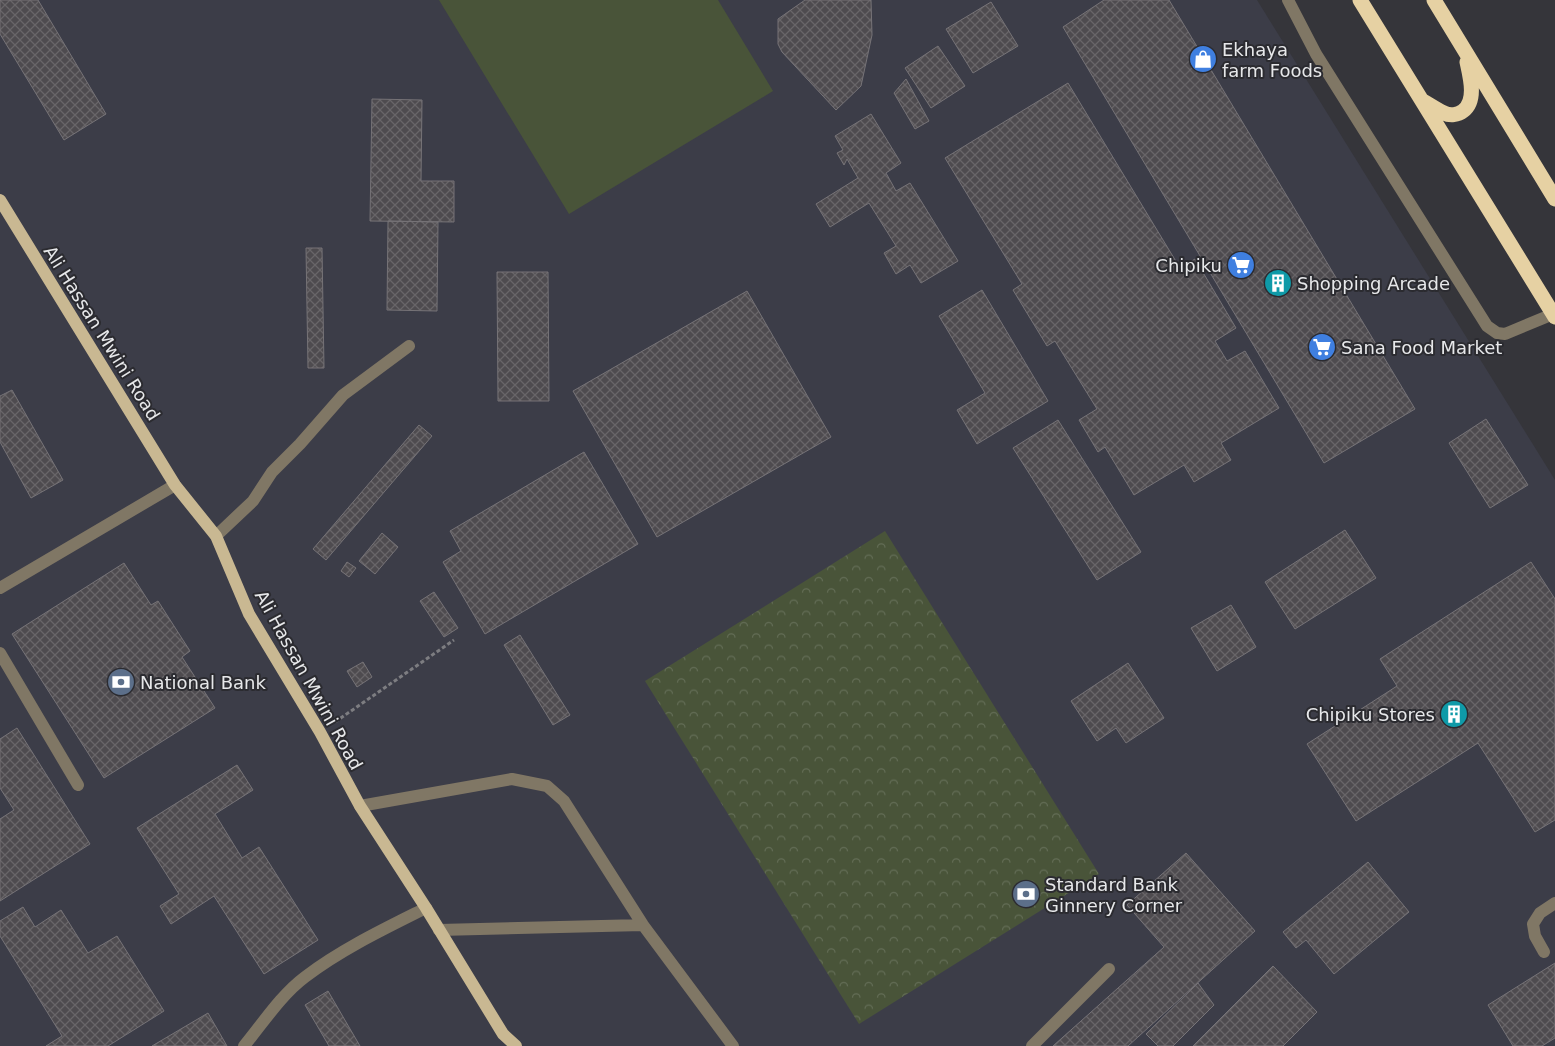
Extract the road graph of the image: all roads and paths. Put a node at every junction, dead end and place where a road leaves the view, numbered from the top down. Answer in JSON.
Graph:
{"nodes":[{"id":1,"x":1288,"y":0,"type":"edge"},
{"id":2,"x":1360,"y":0,"type":"edge"},
{"id":3,"x":1434,"y":0,"type":"edge"},
{"id":4,"x":1466,"y":53,"type":"junction"},
{"id":5,"x":1421,"y":99,"type":"junction"},
{"id":6,"x":1555,"y":199,"type":"edge"},
{"id":7,"x":0,"y":200,"type":"edge"},
{"id":8,"x":1554,"y":316,"type":"edge"},
{"id":9,"x":409,"y":346,"type":"dead end"},
{"id":10,"x":175,"y":485,"type":"junction"},
{"id":11,"x":216,"y":536,"type":"junction"},
{"id":12,"x":0,"y":588,"type":"edge"},
{"id":13,"x":454,"y":640,"type":"dead end"},
{"id":14,"x":0,"y":653,"type":"edge"},
{"id":15,"x":320,"y":732,"type":"junction"},
{"id":16,"x":78,"y":785,"type":"dead end"},
{"id":17,"x":360,"y":806,"type":"junction"},
{"id":18,"x":1555,"y":903,"type":"edge"},
{"id":19,"x":426,"y":908,"type":"junction"},
{"id":20,"x":643,"y":924,"type":"junction"},
{"id":21,"x":439,"y":930,"type":"junction"},
{"id":22,"x":1544,"y":952,"type":"dead end"},
{"id":23,"x":1109,"y":968,"type":"dead end"},
{"id":24,"x":244,"y":1046,"type":"edge"},
{"id":25,"x":516,"y":1046,"type":"edge"},
{"id":26,"x":733,"y":1046,"type":"edge"},
{"id":27,"x":1032,"y":1046,"type":"edge"}],
"edges":[{"from":1,"to":8,"type":"lane"},
{"from":2,"to":5,"type":"highway"},
{"from":3,"to":4,"type":"highway"},
{"from":4,"to":5,"type":"highway"},
{"from":4,"to":6,"type":"highway"},
{"from":5,"to":8,"type":"highway"},
{"from":7,"to":10,"type":"main road","name":"Ali Hassan Mwini Road"},
{"from":9,"to":11,"type":"lane"},
{"from":10,"to":11,"type":"main road","name":"Ali Hassan Mwini Road"},
{"from":10,"to":12,"type":"lane"},
{"from":11,"to":15,"type":"main road","name":"Ali Hassan Mwini Road"},
{"from":13,"to":15,"type":"path"},
{"from":14,"to":16,"type":"lane"},
{"from":15,"to":17,"type":"main road","name":"Ali Hassan Mwini Road"},
{"from":17,"to":19,"type":"main road","name":"Ali Hassan Mwini Road"},
{"from":17,"to":20,"type":"lane"},
{"from":18,"to":22,"type":"lane"},
{"from":19,"to":21,"type":"main road","name":"Ali Hassan Mwini Road"},
{"from":19,"to":24,"type":"lane"},
{"from":20,"to":21,"type":"lane"},
{"from":20,"to":26,"type":"lane"},
{"from":21,"to":25,"type":"main road","name":"Ali Hassan Mwini Road"},
{"from":23,"to":27,"type":"lane"}]}
